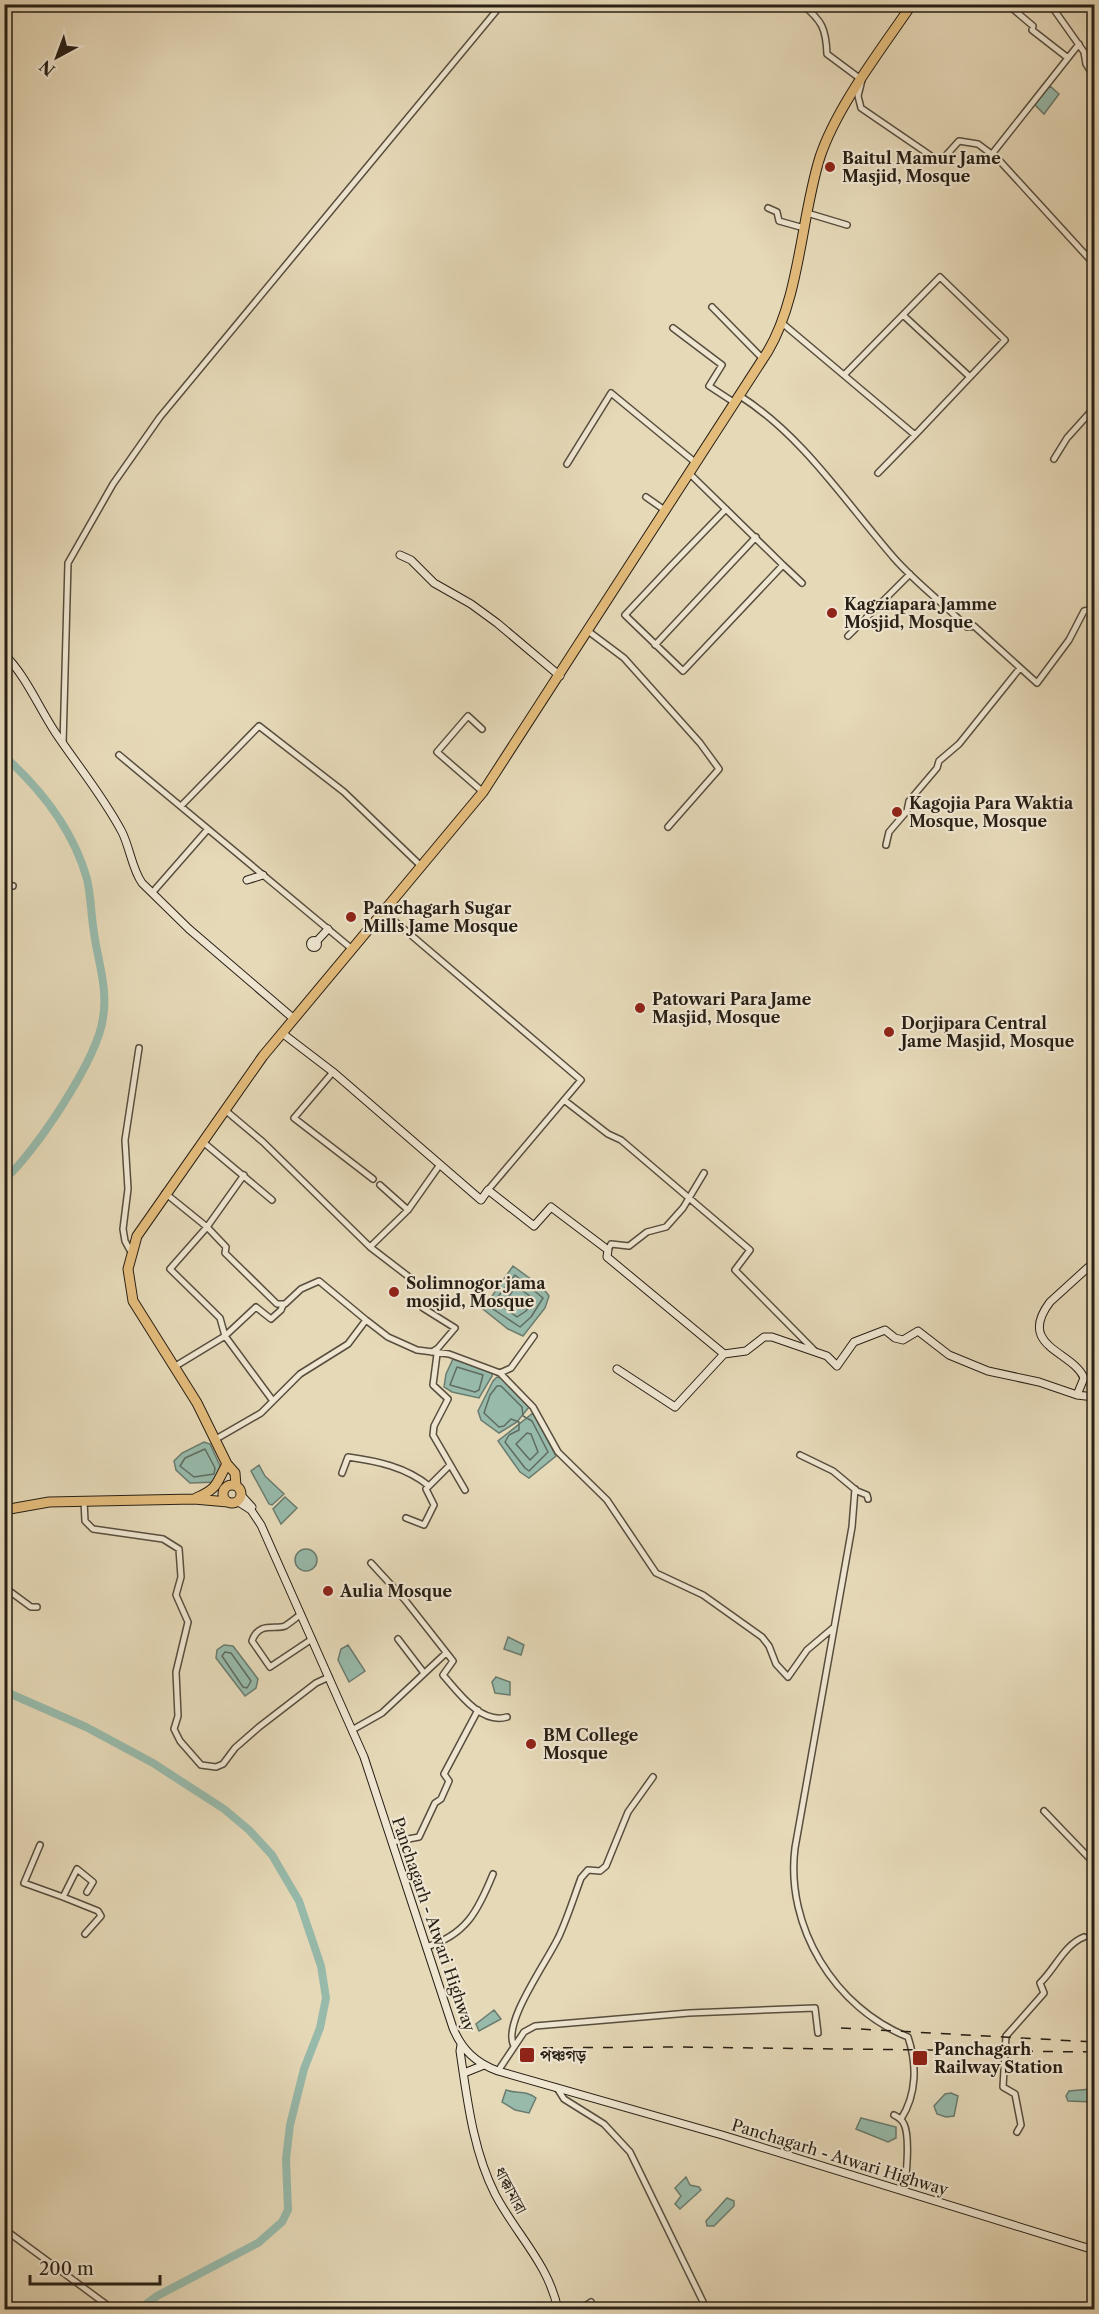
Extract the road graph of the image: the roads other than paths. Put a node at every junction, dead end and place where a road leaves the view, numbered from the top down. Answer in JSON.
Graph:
{"nodes":[{"id":1,"x":502,"y":4,"type":"edge"},
{"id":2,"x":802,"y":4,"type":"edge"},
{"id":3,"x":912,"y":4,"type":"edge"},
{"id":4,"x":1007,"y":4,"type":"edge"},
{"id":5,"x":1050,"y":4,"type":"edge"},
{"id":6,"x":1079,"y":44,"type":"junction"},
{"id":7,"x":1068,"y":58,"type":"junction"},
{"id":8,"x":1095,"y":77,"type":"edge"},
{"id":9,"x":862,"y":80,"type":"junction"},
{"id":10,"x":992,"y":154,"type":"junction"},
{"id":11,"x":768,"y":208,"type":"dead end"},
{"id":12,"x":807,"y":213,"type":"junction"},
{"id":13,"x":847,"y":225,"type":"dead end"},
{"id":14,"x":804,"y":228,"type":"junction"},
{"id":15,"x":1095,"y":264,"type":"edge"},
{"id":16,"x":712,"y":307,"type":"dead end"},
{"id":17,"x":903,"y":315,"type":"junction"},
{"id":18,"x":782,"y":323,"type":"junction"},
{"id":19,"x":674,"y":328,"type":"dead end"},
{"id":20,"x":763,"y":360,"type":"junction"},
{"id":21,"x":845,"y":374,"type":"junction"},
{"id":22,"x":970,"y":377,"type":"junction"},
{"id":23,"x":737,"y":400,"type":"junction"},
{"id":24,"x":1095,"y":408,"type":"edge"},
{"id":25,"x":915,"y":435,"type":"junction"},
{"id":26,"x":1054,"y":459,"type":"dead end"},
{"id":27,"x":696,"y":463,"type":"junction"},
{"id":28,"x":567,"y":464,"type":"dead end"},
{"id":29,"x":689,"y":473,"type":"junction"},
{"id":30,"x":878,"y":473,"type":"dead end"},
{"id":31,"x":646,"y":497,"type":"dead end"},
{"id":32,"x":726,"y":508,"type":"junction"},
{"id":33,"x":666,"y":510,"type":"junction"},
{"id":34,"x":756,"y":537,"type":"junction"},
{"id":35,"x":400,"y":555,"type":"dead end"},
{"id":36,"x":783,"y":565,"type":"junction"},
{"id":37,"x":910,"y":574,"type":"junction"},
{"id":38,"x":802,"y":583,"type":"dead end"},
{"id":39,"x":1095,"y":609,"type":"edge"},
{"id":40,"x":588,"y":631,"type":"junction"},
{"id":41,"x":848,"y":636,"type":"dead end"},
{"id":42,"x":656,"y":645,"type":"junction"},
{"id":43,"x":4,"y":654,"type":"edge"},
{"id":44,"x":1020,"y":668,"type":"junction"},
{"id":45,"x":560,"y":676,"type":"junction"},
{"id":46,"x":482,"y":729,"type":"dead end"},
{"id":47,"x":63,"y":744,"type":"junction"},
{"id":48,"x":120,"y":755,"type":"dead end"},
{"id":49,"x":483,"y":792,"type":"junction"},
{"id":50,"x":181,"y":806,"type":"junction"},
{"id":51,"x":668,"y":827,"type":"dead end"},
{"id":52,"x":208,"y":829,"type":"junction"},
{"id":53,"x":886,"y":845,"type":"dead end"},
{"id":54,"x":422,"y":867,"type":"junction"},
{"id":55,"x":263,"y":875,"type":"junction"},
{"id":56,"x":248,"y":880,"type":"dead end"},
{"id":57,"x":4,"y":884,"type":"edge"},
{"id":58,"x":13,"y":885,"type":"dead end"},
{"id":59,"x":152,"y":893,"type":"junction"},
{"id":60,"x":384,"y":912,"type":"junction"},
{"id":61,"x":328,"y":929,"type":"junction"},
{"id":62,"x":316,"y":942,"type":"dead end"},
{"id":63,"x":352,"y":950,"type":"junction"},
{"id":64,"x":294,"y":1019,"type":"junction"},
{"id":65,"x":282,"y":1033,"type":"junction"},
{"id":66,"x":139,"y":1048,"type":"dead end"},
{"id":67,"x":333,"y":1072,"type":"junction"},
{"id":68,"x":564,"y":1100,"type":"junction"},
{"id":69,"x":224,"y":1109,"type":"junction"},
{"id":70,"x":201,"y":1141,"type":"junction"},
{"id":71,"x":439,"y":1166,"type":"junction"},
{"id":72,"x":704,"y":1173,"type":"dead end"},
{"id":73,"x":244,"y":1175,"type":"junction"},
{"id":74,"x":373,"y":1179,"type":"dead end"},
{"id":75,"x":380,"y":1185,"type":"dead end"},
{"id":76,"x":488,"y":1190,"type":"junction"},
{"id":77,"x":165,"y":1193,"type":"junction"},
{"id":78,"x":272,"y":1200,"type":"dead end"},
{"id":79,"x":688,"y":1200,"type":"junction"},
{"id":80,"x":408,"y":1210,"type":"junction"},
{"id":81,"x":207,"y":1227,"type":"junction"},
{"id":82,"x":370,"y":1247,"type":"junction"},
{"id":83,"x":608,"y":1250,"type":"junction"},
{"id":84,"x":131,"y":1252,"type":"junction"},
{"id":85,"x":1095,"y":1262,"type":"edge"},
{"id":86,"x":413,"y":1280,"type":"dead end"},
{"id":87,"x":283,"y":1305,"type":"junction"},
{"id":88,"x":423,"y":1308,"type":"dead end"},
{"id":89,"x":366,"y":1320,"type":"junction"},
{"id":90,"x":225,"y":1336,"type":"junction"},
{"id":91,"x":534,"y":1336,"type":"dead end"},
{"id":92,"x":430,"y":1352,"type":"junction"},
{"id":93,"x":816,"y":1352,"type":"junction"},
{"id":94,"x":437,"y":1354,"type":"junction"},
{"id":95,"x":724,"y":1354,"type":"junction"},
{"id":96,"x":174,"y":1367,"type":"junction"},
{"id":97,"x":617,"y":1368,"type":"dead end"},
{"id":98,"x":500,"y":1373,"type":"junction"},
{"id":99,"x":1077,"y":1395,"type":"junction"},
{"id":100,"x":1095,"y":1397,"type":"edge"},
{"id":101,"x":273,"y":1401,"type":"junction"},
{"id":102,"x":216,"y":1438,"type":"junction"},
{"id":103,"x":800,"y":1455,"type":"dead end"},
{"id":104,"x":450,"y":1465,"type":"junction"},
{"id":105,"x":225,"y":1467,"type":"junction"},
{"id":106,"x":342,"y":1473,"type":"dead end"},
{"id":107,"x":236,"y":1482,"type":"junction"},
{"id":108,"x":429,"y":1486,"type":"junction"},
{"id":109,"x":855,"y":1489,"type":"junction"},
{"id":110,"x":465,"y":1490,"type":"dead end"},
{"id":111,"x":223,"y":1492,"type":"junction"},
{"id":112,"x":194,"y":1499,"type":"junction"},
{"id":113,"x":868,"y":1499,"type":"dead end"},
{"id":114,"x":215,"y":1500,"type":"junction"},
{"id":115,"x":235,"y":1500,"type":"junction"},
{"id":116,"x":84,"y":1501,"type":"junction"},
{"id":117,"x":4,"y":1510,"type":"edge"},
{"id":118,"x":406,"y":1518,"type":"dead end"},
{"id":119,"x":370,"y":1563,"type":"dead end"},
{"id":120,"x":4,"y":1587,"type":"edge"},
{"id":121,"x":37,"y":1607,"type":"dead end"},
{"id":122,"x":301,"y":1614,"type":"junction"},
{"id":123,"x":833,"y":1628,"type":"junction"},
{"id":124,"x":398,"y":1639,"type":"dead end"},
{"id":125,"x":312,"y":1640,"type":"junction"},
{"id":126,"x":446,"y":1653,"type":"junction"},
{"id":127,"x":424,"y":1673,"type":"junction"},
{"id":128,"x":329,"y":1677,"type":"junction"},
{"id":129,"x":478,"y":1710,"type":"junction"},
{"id":130,"x":507,"y":1717,"type":"dead end"},
{"id":131,"x":352,"y":1730,"type":"junction"},
{"id":132,"x":653,"y":1777,"type":"dead end"},
{"id":133,"x":1044,"y":1811,"type":"dead end"},
{"id":134,"x":392,"y":1842,"type":"junction"},
{"id":135,"x":40,"y":1845,"type":"dead end"},
{"id":136,"x":1095,"y":1863,"type":"edge"},
{"id":137,"x":493,"y":1874,"type":"dead end"},
{"id":138,"x":87,"y":1892,"type":"dead end"},
{"id":139,"x":63,"y":1897,"type":"junction"},
{"id":140,"x":85,"y":1934,"type":"dead end"},
{"id":141,"x":1084,"y":1937,"type":"dead end"},
{"id":142,"x":426,"y":1947,"type":"junction"},
{"id":143,"x":818,"y":2033,"type":"dead end"},
{"id":144,"x":461,"y":2045,"type":"junction"},
{"id":145,"x":514,"y":2046,"type":"junction"},
{"id":146,"x":484,"y":2065,"type":"junction"},
{"id":147,"x":498,"y":2071,"type":"junction"},
{"id":148,"x":464,"y":2073,"type":"junction"},
{"id":149,"x":557,"y":2088,"type":"junction"},
{"id":150,"x":894,"y":2115,"type":"dead end"},
{"id":151,"x":901,"y":2119,"type":"junction"},
{"id":152,"x":1017,"y":2133,"type":"dead end"},
{"id":153,"x":903,"y":2191,"type":"junction"},
{"id":154,"x":4,"y":2229,"type":"edge"},
{"id":155,"x":1095,"y":2250,"type":"edge"},
{"id":156,"x":591,"y":2302,"type":"dead end"},
{"id":157,"x":104,"y":2310,"type":"edge"},
{"id":158,"x":558,"y":2310,"type":"edge"},
{"id":159,"x":579,"y":2310,"type":"edge"},
{"id":160,"x":707,"y":2310,"type":"edge"}],
"edges":[{"from":1,"to":47,"type":"street"},
{"from":2,"to":9,"type":"street"},
{"from":3,"to":9,"type":"highway"},
{"from":4,"to":7,"type":"street"},
{"from":5,"to":6,"type":"street"},
{"from":6,"to":7,"type":"street"},
{"from":6,"to":8,"type":"street"},
{"from":7,"to":10,"type":"street"},
{"from":9,"to":10,"type":"street"},
{"from":9,"to":12,"type":"highway"},
{"from":10,"to":15,"type":"street"},
{"from":11,"to":14,"type":"street"},
{"from":12,"to":13,"type":"street"},
{"from":12,"to":14,"type":"highway"},
{"from":14,"to":18,"type":"highway"},
{"from":16,"to":20,"type":"street"},
{"from":17,"to":21,"type":"street"},
{"from":17,"to":22,"type":"street"},
{"from":17,"to":22,"type":"street"},
{"from":18,"to":20,"type":"highway"},
{"from":18,"to":21,"type":"street"},
{"from":19,"to":23,"type":"street"},
{"from":20,"to":23,"type":"highway"},
{"from":21,"to":25,"type":"street"},
{"from":22,"to":25,"type":"street"},
{"from":23,"to":27,"type":"highway"},
{"from":23,"to":37,"type":"street"},
{"from":24,"to":26,"type":"street"},
{"from":25,"to":30,"type":"street"},
{"from":27,"to":28,"type":"street"},
{"from":27,"to":29,"type":"highway"},
{"from":29,"to":32,"type":"street"},
{"from":29,"to":33,"type":"highway"},
{"from":31,"to":33,"type":"street"},
{"from":32,"to":34,"type":"street"},
{"from":32,"to":42,"type":"street"},
{"from":33,"to":40,"type":"highway"},
{"from":34,"to":36,"type":"street"},
{"from":34,"to":42,"type":"street"},
{"from":35,"to":45,"type":"street"},
{"from":36,"to":38,"type":"street"},
{"from":36,"to":42,"type":"street"},
{"from":37,"to":41,"type":"street"},
{"from":37,"to":44,"type":"street"},
{"from":39,"to":44,"type":"street"},
{"from":40,"to":45,"type":"highway"},
{"from":40,"to":51,"type":"street"},
{"from":43,"to":47,"type":"street"},
{"from":44,"to":53,"type":"street"},
{"from":45,"to":49,"type":"highway"},
{"from":46,"to":49,"type":"street"},
{"from":47,"to":59,"type":"street"},
{"from":48,"to":50,"type":"street"},
{"from":49,"to":54,"type":"highway"},
{"from":50,"to":52,"type":"street"},
{"from":50,"to":54,"type":"street"},
{"from":52,"to":55,"type":"street"},
{"from":52,"to":59,"type":"street"},
{"from":54,"to":60,"type":"highway"},
{"from":55,"to":56,"type":"street"},
{"from":55,"to":61,"type":"street"},
{"from":57,"to":58,"type":"street"},
{"from":59,"to":64,"type":"street"},
{"from":60,"to":63,"type":"highway"},
{"from":60,"to":68,"type":"street"},
{"from":61,"to":62,"type":"street"},
{"from":61,"to":63,"type":"street"},
{"from":63,"to":64,"type":"highway"},
{"from":64,"to":65,"type":"highway"},
{"from":65,"to":67,"type":"street"},
{"from":65,"to":69,"type":"highway"},
{"from":66,"to":84,"type":"street"},
{"from":67,"to":71,"type":"street"},
{"from":67,"to":74,"type":"street"},
{"from":68,"to":76,"type":"street"},
{"from":68,"to":79,"type":"street"},
{"from":69,"to":70,"type":"highway"},
{"from":69,"to":82,"type":"street"},
{"from":70,"to":73,"type":"street"},
{"from":70,"to":77,"type":"highway"},
{"from":71,"to":76,"type":"street"},
{"from":71,"to":80,"type":"street"},
{"from":72,"to":79,"type":"street"},
{"from":73,"to":78,"type":"street"},
{"from":73,"to":81,"type":"street"},
{"from":75,"to":80,"type":"street"},
{"from":76,"to":83,"type":"street"},
{"from":77,"to":81,"type":"street"},
{"from":77,"to":84,"type":"highway"},
{"from":79,"to":83,"type":"street"},
{"from":79,"to":93,"type":"street"},
{"from":80,"to":82,"type":"street"},
{"from":81,"to":87,"type":"street"},
{"from":81,"to":90,"type":"street"},
{"from":82,"to":86,"type":"street"},
{"from":83,"to":95,"type":"street"},
{"from":84,"to":96,"type":"highway"},
{"from":85,"to":99,"type":"street"},
{"from":87,"to":89,"type":"street"},
{"from":87,"to":90,"type":"street"},
{"from":88,"to":92,"type":"street"},
{"from":89,"to":92,"type":"street"},
{"from":89,"to":101,"type":"street"},
{"from":90,"to":96,"type":"street"},
{"from":90,"to":101,"type":"street"},
{"from":91,"to":98,"type":"street"},
{"from":92,"to":94,"type":"street"},
{"from":93,"to":95,"type":"street"},
{"from":93,"to":99,"type":"street"},
{"from":94,"to":98,"type":"street"},
{"from":94,"to":104,"type":"street"},
{"from":95,"to":97,"type":"street"},
{"from":96,"to":102,"type":"highway"},
{"from":98,"to":123,"type":"street"},
{"from":99,"to":100,"type":"street"},
{"from":101,"to":102,"type":"street"},
{"from":102,"to":105,"type":"highway"},
{"from":103,"to":109,"type":"street"},
{"from":104,"to":108,"type":"street"},
{"from":104,"to":110,"type":"street"},
{"from":105,"to":107,"type":"highway"},
{"from":105,"to":112,"type":"highway"},
{"from":106,"to":108,"type":"street"},
{"from":107,"to":111,"type":"highway"},
{"from":107,"to":115,"type":"highway"},
{"from":108,"to":118,"type":"street"},
{"from":109,"to":113,"type":"street"},
{"from":109,"to":123,"type":"street"},
{"from":111,"to":114,"type":"highway"},
{"from":111,"to":115,"type":"highway"},
{"from":112,"to":114,"type":"highway"},
{"from":112,"to":116,"type":"highway"},
{"from":114,"to":115,"type":"highway"},
{"from":115,"to":122,"type":"street","name":"Panchagarh - Atwari Highway"},
{"from":116,"to":117,"type":"highway"},
{"from":116,"to":128,"type":"street"},
{"from":119,"to":126,"type":"street"},
{"from":120,"to":121,"type":"street"},
{"from":122,"to":125,"type":"street","name":"Panchagarh - Atwari Highway"},
{"from":122,"to":125,"type":"street"},
{"from":123,"to":151,"type":"street"},
{"from":124,"to":127,"type":"street"},
{"from":125,"to":128,"type":"street","name":"Panchagarh - Atwari Highway"},
{"from":126,"to":127,"type":"street"},
{"from":126,"to":129,"type":"street"},
{"from":127,"to":131,"type":"street"},
{"from":128,"to":131,"type":"street","name":"Panchagarh - Atwari Highway"},
{"from":129,"to":130,"type":"street"},
{"from":129,"to":134,"type":"street"},
{"from":131,"to":134,"type":"street","name":"Panchagarh - Atwari Highway"},
{"from":132,"to":145,"type":"street"},
{"from":133,"to":136,"type":"street"},
{"from":134,"to":142,"type":"street","name":"Panchagarh - Atwari Highway"},
{"from":135,"to":139,"type":"street"},
{"from":137,"to":142,"type":"street"},
{"from":138,"to":139,"type":"street"},
{"from":139,"to":140,"type":"street"},
{"from":141,"to":152,"type":"street"},
{"from":142,"to":144,"type":"street","name":"Panchagarh - Atwari Highway"},
{"from":143,"to":145,"type":"street"},
{"from":144,"to":146,"type":"street","name":"Panchagarh - Atwari Highway"},
{"from":144,"to":148,"type":"street","name":"ধাক্কামারা"},
{"from":145,"to":147,"type":"street"},
{"from":146,"to":147,"type":"street","name":"Panchagarh - Atwari Highway"},
{"from":146,"to":148,"type":"street"},
{"from":147,"to":149,"type":"street","name":"Panchagarh - Atwari Highway"},
{"from":148,"to":158,"type":"street","name":"ধাক্কামারা"},
{"from":149,"to":153,"type":"street","name":"Panchagarh - Atwari Highway"},
{"from":149,"to":160,"type":"street"},
{"from":150,"to":151,"type":"street"},
{"from":151,"to":153,"type":"street"},
{"from":153,"to":155,"type":"street","name":"Panchagarh - Atwari Highway"},
{"from":154,"to":157,"type":"street"},
{"from":156,"to":159,"type":"street"}]}
